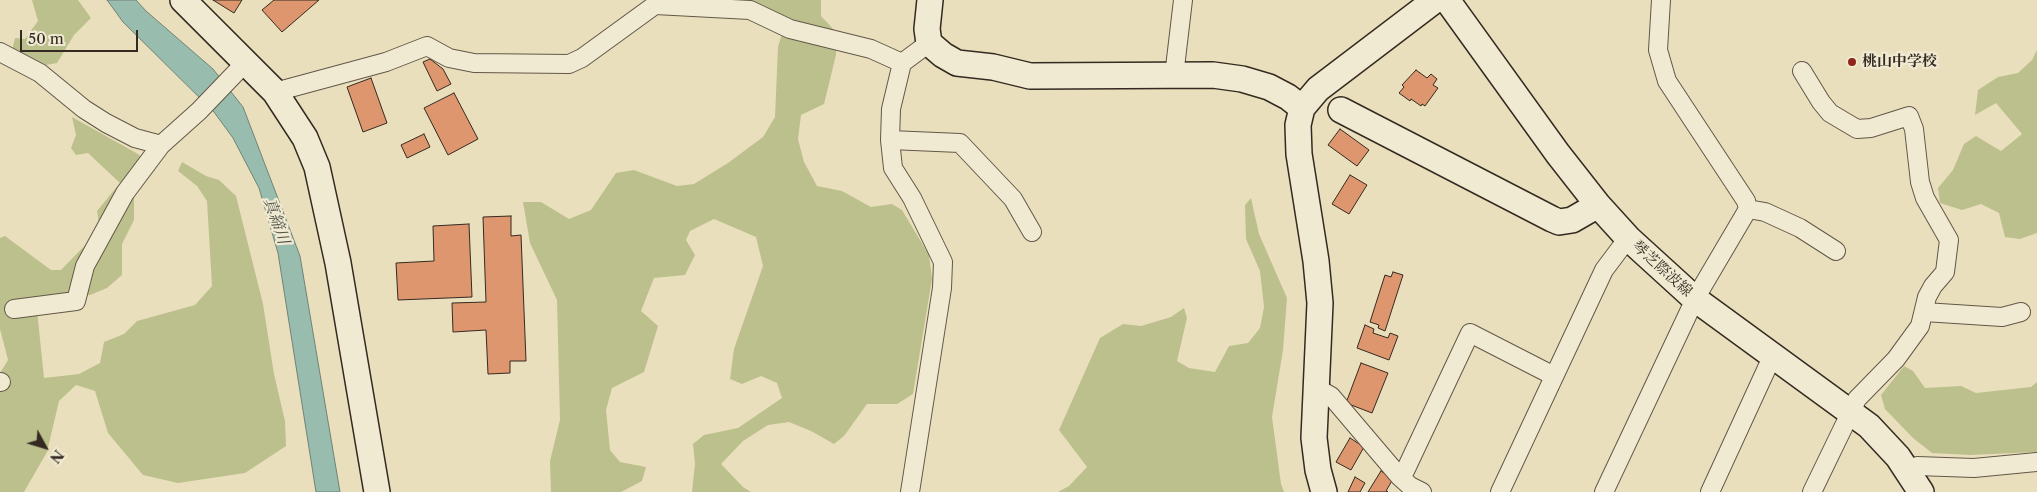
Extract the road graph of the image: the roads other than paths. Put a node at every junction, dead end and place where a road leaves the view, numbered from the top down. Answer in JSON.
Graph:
{"nodes":[{"id":1,"x":183,"y":0,"type":"edge"},
{"id":2,"x":930,"y":0,"type":"edge"},
{"id":3,"x":1183,"y":0,"type":"edge"},
{"id":4,"x":1436,"y":0,"type":"edge"},
{"id":5,"x":1447,"y":0,"type":"edge"},
{"id":6,"x":1661,"y":0,"type":"edge"},
{"id":7,"x":638,"y":7,"type":"edge"},
{"id":8,"x":929,"y":42,"type":"junction"},
{"id":9,"x":0,"y":52,"type":"edge"},
{"id":10,"x":902,"y":63,"type":"junction"},
{"id":11,"x":242,"y":66,"type":"junction"},
{"id":12,"x":1802,"y":70,"type":"dead end"},
{"id":13,"x":1174,"y":76,"type":"junction"},
{"id":14,"x":275,"y":92,"type":"junction"},
{"id":15,"x":1302,"y":108,"type":"junction"},
{"id":16,"x":1341,"y":110,"type":"dead end"},
{"id":17,"x":890,"y":140,"type":"junction"},
{"id":18,"x":161,"y":145,"type":"junction"},
{"id":19,"x":1598,"y":205,"type":"junction"},
{"id":20,"x":1748,"y":209,"type":"junction"},
{"id":21,"x":1032,"y":232,"type":"dead end"},
{"id":22,"x":1628,"y":238,"type":"junction"},
{"id":23,"x":1836,"y":251,"type":"dead end"},
{"id":24,"x":1695,"y":299,"type":"junction"},
{"id":25,"x":14,"y":309,"type":"dead end"},
{"id":26,"x":1924,"y":312,"type":"junction"},
{"id":27,"x":2021,"y":312,"type":"dead end"},
{"id":28,"x":1772,"y":357,"type":"junction"},
{"id":29,"x":1554,"y":376,"type":"junction"},
{"id":30,"x":1315,"y":387,"type":"junction"},
{"id":31,"x":1850,"y":411,"type":"junction"},
{"id":32,"x":2037,"y":462,"type":"edge"},
{"id":33,"x":1907,"y":470,"type":"junction"},
{"id":34,"x":1399,"y":476,"type":"junction"},
{"id":35,"x":377,"y":492,"type":"edge"},
{"id":36,"x":910,"y":492,"type":"edge"},
{"id":37,"x":1324,"y":492,"type":"edge"},
{"id":38,"x":1422,"y":492,"type":"edge"},
{"id":39,"x":1500,"y":492,"type":"edge"},
{"id":40,"x":1604,"y":492,"type":"edge"},
{"id":41,"x":1710,"y":492,"type":"edge"},
{"id":42,"x":1812,"y":492,"type":"edge"},
{"id":43,"x":1921,"y":492,"type":"edge"}],
"edges":[{"from":1,"to":11,"type":"street"},
{"from":2,"to":8,"type":"street"},
{"from":3,"to":13,"type":"street"},
{"from":4,"to":15,"type":"street"},
{"from":5,"to":19,"type":"street","name":"琴芝際波線"},
{"from":6,"to":20,"type":"street"},
{"from":7,"to":10,"type":"street"},
{"from":7,"to":14,"type":"street"},
{"from":8,"to":10,"type":"street"},
{"from":8,"to":13,"type":"street"},
{"from":9,"to":18,"type":"street"},
{"from":10,"to":17,"type":"street"},
{"from":11,"to":14,"type":"street"},
{"from":11,"to":18,"type":"street"},
{"from":12,"to":26,"type":"street"},
{"from":13,"to":15,"type":"street"},
{"from":14,"to":35,"type":"street"},
{"from":15,"to":30,"type":"street"},
{"from":16,"to":19,"type":"street"},
{"from":17,"to":21,"type":"street"},
{"from":17,"to":36,"type":"street"},
{"from":18,"to":25,"type":"street"},
{"from":19,"to":22,"type":"street","name":"琴芝際波線"},
{"from":20,"to":23,"type":"street"},
{"from":20,"to":24,"type":"street"},
{"from":22,"to":24,"type":"street","name":"琴芝際波線"},
{"from":22,"to":29,"type":"street"},
{"from":24,"to":28,"type":"street","name":"琴芝際波線"},
{"from":24,"to":40,"type":"street"},
{"from":26,"to":27,"type":"street"},
{"from":26,"to":31,"type":"street"},
{"from":28,"to":31,"type":"street","name":"琴芝際波線"},
{"from":28,"to":41,"type":"street"},
{"from":29,"to":34,"type":"street"},
{"from":29,"to":39,"type":"street"},
{"from":30,"to":34,"type":"street"},
{"from":30,"to":37,"type":"street"},
{"from":31,"to":33,"type":"street","name":"琴芝際波線"},
{"from":31,"to":42,"type":"street"},
{"from":32,"to":33,"type":"street"},
{"from":33,"to":43,"type":"street","name":"琴芝際波線"},
{"from":34,"to":38,"type":"street"}]}
